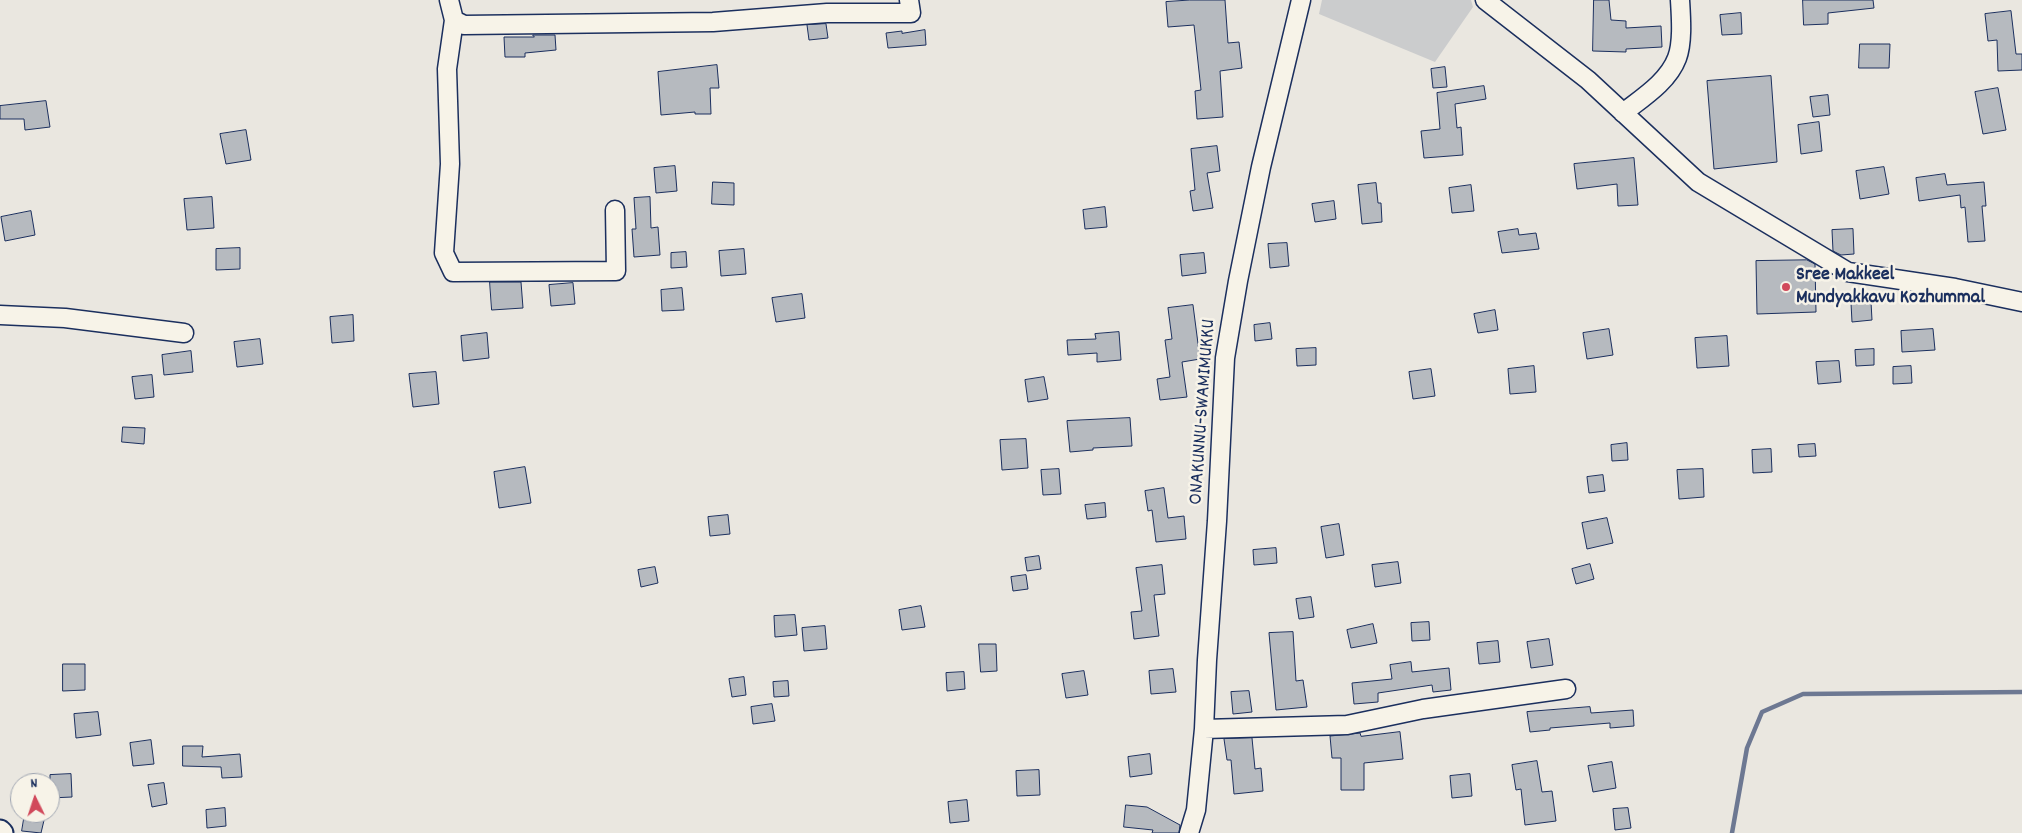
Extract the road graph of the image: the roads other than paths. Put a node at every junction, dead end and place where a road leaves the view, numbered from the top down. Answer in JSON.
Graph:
{"nodes":[{"id":1,"x":449,"y":0,"type":"edge"},
{"id":2,"x":909,"y":0,"type":"edge"},
{"id":3,"x":1301,"y":0,"type":"edge"},
{"id":4,"x":1485,"y":0,"type":"edge"},
{"id":5,"x":1680,"y":0,"type":"edge"},
{"id":6,"x":454,"y":20,"type":"junction"},
{"id":7,"x":1623,"y":113,"type":"junction"},
{"id":8,"x":615,"y":210,"type":"dead end"},
{"id":9,"x":2022,"y":302,"type":"edge"},
{"id":10,"x":0,"y":315,"type":"edge"},
{"id":11,"x":184,"y":333,"type":"dead end"},
{"id":12,"x":1566,"y":689,"type":"dead end"},
{"id":13,"x":1204,"y":729,"type":"junction"},
{"id":14,"x":1189,"y":833,"type":"edge"}],
"edges":[{"from":1,"to":6,"type":"street"},
{"from":2,"to":6,"type":"street"},
{"from":3,"to":13,"type":"street","name":"ONAKUNNU-SWAMIMUKKU"},
{"from":4,"to":7,"type":"street"},
{"from":5,"to":7,"type":"street"},
{"from":6,"to":8,"type":"street"},
{"from":7,"to":9,"type":"street"},
{"from":10,"to":11,"type":"street"},
{"from":12,"to":13,"type":"street"},
{"from":13,"to":14,"type":"street","name":"ONAKUNNU-SWAMIMUKKU"}]}
